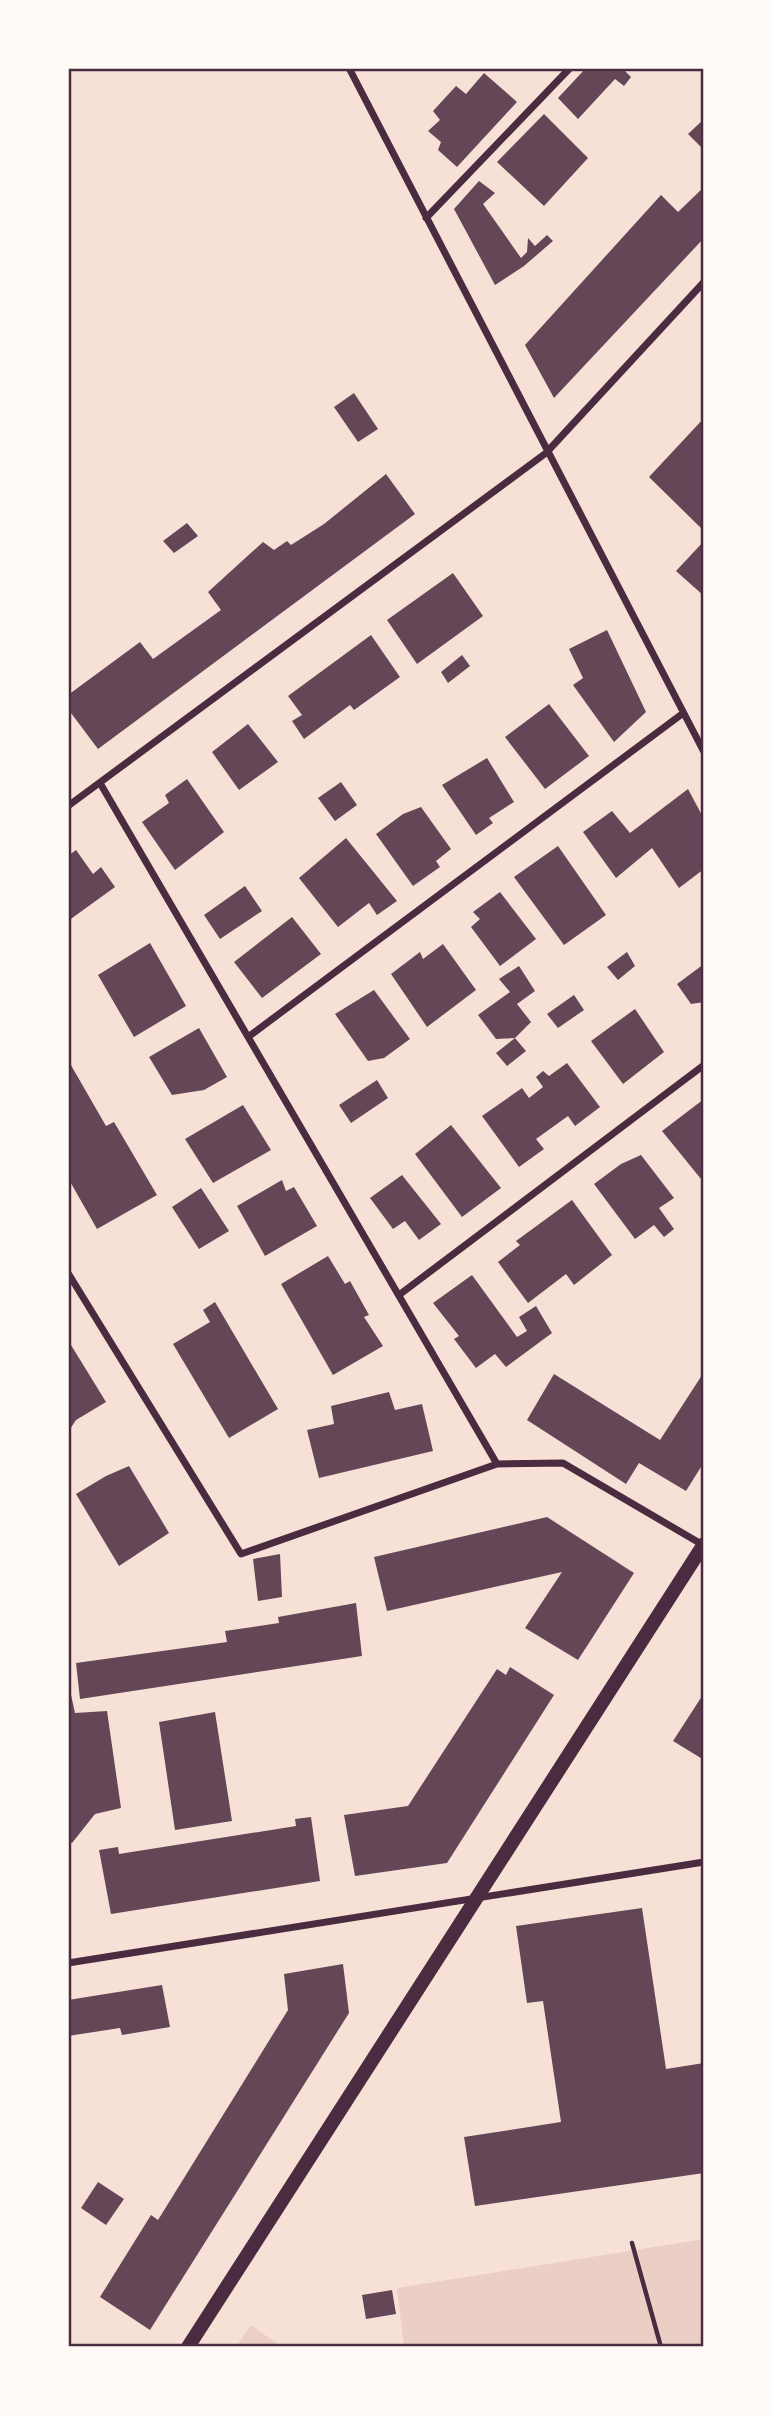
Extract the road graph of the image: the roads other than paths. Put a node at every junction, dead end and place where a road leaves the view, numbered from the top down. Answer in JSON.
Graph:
{"nodes":[{"id":1,"x":349,"y":68,"type":"edge"},
{"id":2,"x":570,"y":68,"type":"edge"},
{"id":3,"x":426,"y":218,"type":"junction"},
{"id":4,"x":704,"y":282,"type":"edge"},
{"id":5,"x":546,"y":453,"type":"junction"},
{"id":6,"x":682,"y":714,"type":"junction"},
{"id":7,"x":704,"y":752,"type":"edge"},
{"id":8,"x":100,"y":783,"type":"junction"},
{"id":9,"x":68,"y":806,"type":"edge"},
{"id":10,"x":248,"y":1037,"type":"junction"},
{"id":11,"x":704,"y":1065,"type":"edge"},
{"id":12,"x":68,"y":1273,"type":"edge"},
{"id":13,"x":399,"y":1295,"type":"junction"},
{"id":14,"x":496,"y":1464,"type":"junction"},
{"id":15,"x":703,"y":1545,"type":"edge"},
{"id":16,"x":704,"y":1862,"type":"edge"},
{"id":17,"x":478,"y":1897,"type":"junction"},
{"id":18,"x":68,"y":1963,"type":"edge"},
{"id":19,"x":188,"y":2347,"type":"edge"}],
"edges":[{"from":1,"to":3,"type":"street"},
{"from":2,"to":3,"type":"street"},
{"from":3,"to":5,"type":"street"},
{"from":4,"to":5,"type":"street"},
{"from":5,"to":6,"type":"street"},
{"from":5,"to":8,"type":"street"},
{"from":6,"to":7,"type":"street"},
{"from":6,"to":10,"type":"street"},
{"from":8,"to":9,"type":"street"},
{"from":8,"to":10,"type":"street"},
{"from":10,"to":13,"type":"street"},
{"from":11,"to":13,"type":"street"},
{"from":12,"to":14,"type":"street"},
{"from":13,"to":14,"type":"street"},
{"from":14,"to":15,"type":"street"},
{"from":15,"to":17,"type":"main road"},
{"from":16,"to":17,"type":"street"},
{"from":17,"to":18,"type":"street"},
{"from":17,"to":19,"type":"main road"}]}
